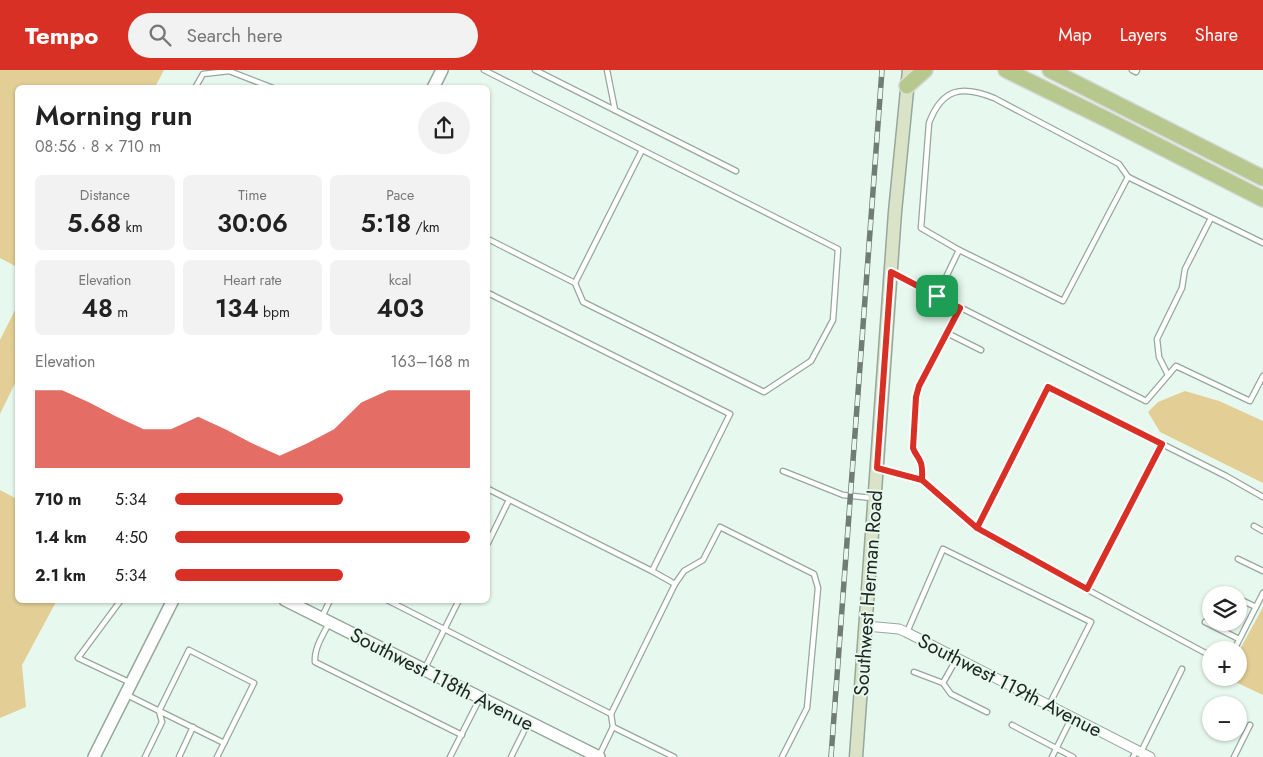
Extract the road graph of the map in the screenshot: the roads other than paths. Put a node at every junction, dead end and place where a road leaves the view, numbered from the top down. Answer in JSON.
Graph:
{"nodes":[{"id":1,"x":442,"y":70,"type":"edge"},
{"id":2,"x":484,"y":70,"type":"edge"},
{"id":3,"x":535,"y":70,"type":"edge"},
{"id":4,"x":607,"y":70,"type":"edge"},
{"id":5,"x":909,"y":70,"type":"edge"},
{"id":6,"x":924,"y":70,"type":"edge"},
{"id":7,"x":1006,"y":70,"type":"edge"},
{"id":8,"x":1050,"y":70,"type":"edge"},
{"id":9,"x":1132,"y":70,"type":"edge"},
{"id":10,"x":1137,"y":70,"type":"edge"},
{"id":11,"x":546,"y":72,"type":"edge"},
{"id":12,"x":197,"y":85,"type":"edge"},
{"id":13,"x":265,"y":85,"type":"edge"},
{"id":14,"x":434,"y":85,"type":"edge"},
{"id":15,"x":907,"y":86,"type":"junction"},
{"id":16,"x":615,"y":110,"type":"junction"},
{"id":17,"x":642,"y":150,"type":"junction"},
{"id":18,"x":736,"y":171,"type":"dead end"},
{"id":19,"x":1128,"y":177,"type":"junction"},
{"id":20,"x":1263,"y":178,"type":"edge"},
{"id":21,"x":1263,"y":199,"type":"edge"},
{"id":22,"x":1211,"y":218,"type":"junction"},
{"id":23,"x":490,"y":240,"type":"edge"},
{"id":24,"x":1263,"y":243,"type":"edge"},
{"id":25,"x":959,"y":250,"type":"junction"},
{"id":26,"x":891,"y":272,"type":"junction"},
{"id":27,"x":575,"y":283,"type":"junction"},
{"id":28,"x":490,"y":294,"type":"edge"},
{"id":29,"x":937,"y":296,"type":"junction"},
{"id":30,"x":960,"y":308,"type":"junction"},
{"id":31,"x":947,"y":333,"type":"junction"},
{"id":32,"x":981,"y":350,"type":"dead end"},
{"id":33,"x":1168,"y":375,"type":"junction"},
{"id":34,"x":1263,"y":376,"type":"edge"},
{"id":35,"x":1162,"y":444,"type":"junction"},
{"id":36,"x":877,"y":468,"type":"junction"},
{"id":37,"x":783,"y":471,"type":"dead end"},
{"id":38,"x":922,"y":480,"type":"junction"},
{"id":39,"x":490,"y":490,"type":"edge"},
{"id":40,"x":1263,"y":497,"type":"edge"},
{"id":41,"x":875,"y":498,"type":"junction"},
{"id":42,"x":509,"y":500,"type":"junction"},
{"id":43,"x":1254,"y":526,"type":"dead end"},
{"id":44,"x":977,"y":528,"type":"junction"},
{"id":45,"x":1263,"y":531,"type":"edge"},
{"id":46,"x":490,"y":539,"type":"edge"},
{"id":47,"x":1238,"y":559,"type":"dead end"},
{"id":48,"x":652,"y":571,"type":"junction"},
{"id":49,"x":1263,"y":571,"type":"edge"},
{"id":50,"x":675,"y":584,"type":"junction"},
{"id":51,"x":1087,"y":589,"type":"junction"},
{"id":52,"x":1263,"y":593,"type":"edge"},
{"id":53,"x":119,"y":603,"type":"edge"},
{"id":54,"x":171,"y":603,"type":"edge"},
{"id":55,"x":291,"y":603,"type":"edge"},
{"id":56,"x":329,"y":603,"type":"edge"},
{"id":57,"x":393,"y":603,"type":"edge"},
{"id":58,"x":457,"y":603,"type":"edge"},
{"id":59,"x":1247,"y":603,"type":"edge"},
{"id":60,"x":1256,"y":608,"type":"junction"},
{"id":61,"x":325,"y":620,"type":"junction"},
{"id":62,"x":866,"y":626,"type":"junction"},
{"id":63,"x":444,"y":629,"type":"junction"},
{"id":64,"x":1223,"y":631,"type":"edge"},
{"id":65,"x":908,"y":632,"type":"junction"},
{"id":66,"x":1239,"y":639,"type":"joint"},
{"id":67,"x":1202,"y":651,"type":"edge"},
{"id":68,"x":957,"y":658,"type":"junction"},
{"id":69,"x":1182,"y":669,"type":"dead end"},
{"id":70,"x":424,"y":670,"type":"junction"},
{"id":71,"x":914,"y":672,"type":"dead end"},
{"id":72,"x":131,"y":683,"type":"junction"},
{"id":73,"x":943,"y":683,"type":"junction"},
{"id":74,"x":126,"y":694,"type":"junction"},
{"id":75,"x":480,"y":698,"type":"junction"},
{"id":76,"x":1049,"y":705,"type":"junction"},
{"id":77,"x":159,"y":710,"type":"junction"},
{"id":78,"x":987,"y":712,"type":"dead end"},
{"id":79,"x":611,"y":714,"type":"junction"},
{"id":80,"x":1072,"y":717,"type":"junction"},
{"id":81,"x":529,"y":722,"type":"junction"},
{"id":82,"x":1012,"y":725,"type":"dead end"},
{"id":83,"x":1250,"y":725,"type":"dead end"},
{"id":84,"x":193,"y":727,"type":"junction"},
{"id":85,"x":613,"y":727,"type":"junction"},
{"id":86,"x":462,"y":735,"type":"junction"},
{"id":87,"x":224,"y":743,"type":"junction"},
{"id":88,"x":1056,"y":748,"type":"junction"},
{"id":89,"x":1137,"y":753,"type":"edge"},
{"id":90,"x":94,"y":757,"type":"edge"},
{"id":91,"x":145,"y":757,"type":"edge"},
{"id":92,"x":179,"y":757,"type":"edge"},
{"id":93,"x":217,"y":757,"type":"edge"},
{"id":94,"x":450,"y":757,"type":"edge"},
{"id":95,"x":511,"y":757,"type":"edge"},
{"id":96,"x":599,"y":757,"type":"edge"},
{"id":97,"x":674,"y":757,"type":"edge"},
{"id":98,"x":782,"y":757,"type":"edge"},
{"id":99,"x":856,"y":757,"type":"edge"},
{"id":100,"x":1052,"y":757,"type":"edge"},
{"id":101,"x":1073,"y":757,"type":"edge"},
{"id":102,"x":1150,"y":757,"type":"edge"},
{"id":103,"x":1234,"y":757,"type":"edge"}],
"edges":[{"from":1,"to":14,"type":"street"},
{"from":2,"to":17,"type":"lane"},
{"from":3,"to":11,"type":"lane"},
{"from":4,"to":16,"type":"lane"},
{"from":5,"to":15,"type":"main road","name":"Southwest Herman Road"},
{"from":6,"to":15,"type":"main road"},
{"from":7,"to":21,"type":"main road"},
{"from":8,"to":20,"type":"main road"},
{"from":9,"to":10,"type":"lane"},
{"from":11,"to":16,"type":"lane"},
{"from":12,"to":13,"type":"lane"},
{"from":15,"to":26,"type":"main road","name":"Southwest Herman Road"},
{"from":16,"to":18,"type":"lane"},
{"from":17,"to":27,"type":"lane"},
{"from":17,"to":27,"type":"lane"},
{"from":19,"to":22,"type":"lane"},
{"from":19,"to":25,"type":"lane"},
{"from":19,"to":25,"type":"lane"},
{"from":22,"to":24,"type":"lane"},
{"from":22,"to":33,"type":"lane"},
{"from":23,"to":27,"type":"lane"},
{"from":25,"to":29,"type":"lane"},
{"from":26,"to":29,"type":"lane"},
{"from":26,"to":36,"type":"main road","name":"Southwest Herman Road"},
{"from":28,"to":48,"type":"lane"},
{"from":29,"to":30,"type":"lane"},
{"from":30,"to":31,"type":"lane"},
{"from":30,"to":33,"type":"lane"},
{"from":31,"to":32,"type":"lane"},
{"from":31,"to":38,"type":"lane"},
{"from":33,"to":34,"type":"lane"},
{"from":35,"to":40,"type":"lane"},
{"from":35,"to":44,"type":"lane"},
{"from":35,"to":51,"type":"lane"},
{"from":36,"to":38,"type":"lane"},
{"from":36,"to":41,"type":"main road","name":"Southwest Herman Road"},
{"from":37,"to":41,"type":"lane"},
{"from":38,"to":44,"type":"lane"},
{"from":39,"to":42,"type":"lane"},
{"from":41,"to":62,"type":"main road","name":"Southwest Herman Road"},
{"from":42,"to":46,"type":"lane"},
{"from":42,"to":48,"type":"lane"},
{"from":43,"to":45,"type":"lane"},
{"from":44,"to":51,"type":"lane"},
{"from":47,"to":49,"type":"lane"},
{"from":48,"to":50,"type":"lane"},
{"from":50,"to":79,"type":"lane"},
{"from":50,"to":98,"type":"lane"},
{"from":51,"to":67,"type":"lane"},
{"from":52,"to":60,"type":"lane"},
{"from":53,"to":72,"type":"lane"},
{"from":54,"to":72,"type":"street"},
{"from":55,"to":61,"type":"street","name":"Southwest 118th Avenue"},
{"from":56,"to":61,"type":"lane"},
{"from":57,"to":63,"type":"lane"},
{"from":58,"to":63,"type":"lane"},
{"from":59,"to":60,"type":"lane"},
{"from":60,"to":66,"type":"lane"},
{"from":61,"to":70,"type":"street","name":"Southwest 118th Avenue"},
{"from":61,"to":86,"type":"lane"},
{"from":62,"to":65,"type":"street","name":"Southwest 119th Avenue"},
{"from":62,"to":99,"type":"main road","name":"Southwest Herman Road"},
{"from":63,"to":70,"type":"lane"},
{"from":63,"to":79,"type":"lane"},
{"from":64,"to":66,"type":"lane"},
{"from":65,"to":68,"type":"street","name":"Southwest 119th Avenue"},
{"from":65,"to":76,"type":"lane"},
{"from":68,"to":73,"type":"lane"},
{"from":68,"to":76,"type":"street","name":"Southwest 119th Avenue"},
{"from":69,"to":89,"type":"lane"},
{"from":70,"to":75,"type":"street","name":"Southwest 118th Avenue"},
{"from":71,"to":73,"type":"lane"},
{"from":72,"to":74,"type":"street"},
{"from":73,"to":78,"type":"lane"},
{"from":74,"to":77,"type":"lane"},
{"from":74,"to":90,"type":"street"},
{"from":75,"to":81,"type":"street","name":"Southwest 118th Avenue"},
{"from":75,"to":86,"type":"lane"},
{"from":76,"to":80,"type":"street","name":"Southwest 119th Avenue"},
{"from":77,"to":84,"type":"lane"},
{"from":77,"to":87,"type":"lane"},
{"from":77,"to":91,"type":"lane"},
{"from":79,"to":85,"type":"lane"},
{"from":80,"to":88,"type":"lane"},
{"from":80,"to":89,"type":"street","name":"Southwest 119th Avenue"},
{"from":81,"to":95,"type":"lane"},
{"from":81,"to":96,"type":"street","name":"Southwest 118th Avenue"},
{"from":82,"to":88,"type":"lane"},
{"from":83,"to":103,"type":"lane"},
{"from":84,"to":87,"type":"lane"},
{"from":84,"to":92,"type":"lane"},
{"from":85,"to":96,"type":"lane"},
{"from":85,"to":97,"type":"lane"},
{"from":86,"to":94,"type":"lane"},
{"from":87,"to":93,"type":"lane"},
{"from":88,"to":100,"type":"lane"},
{"from":88,"to":101,"type":"lane"},
{"from":89,"to":102,"type":"street","name":"Southwest 119th Avenue"}]}
